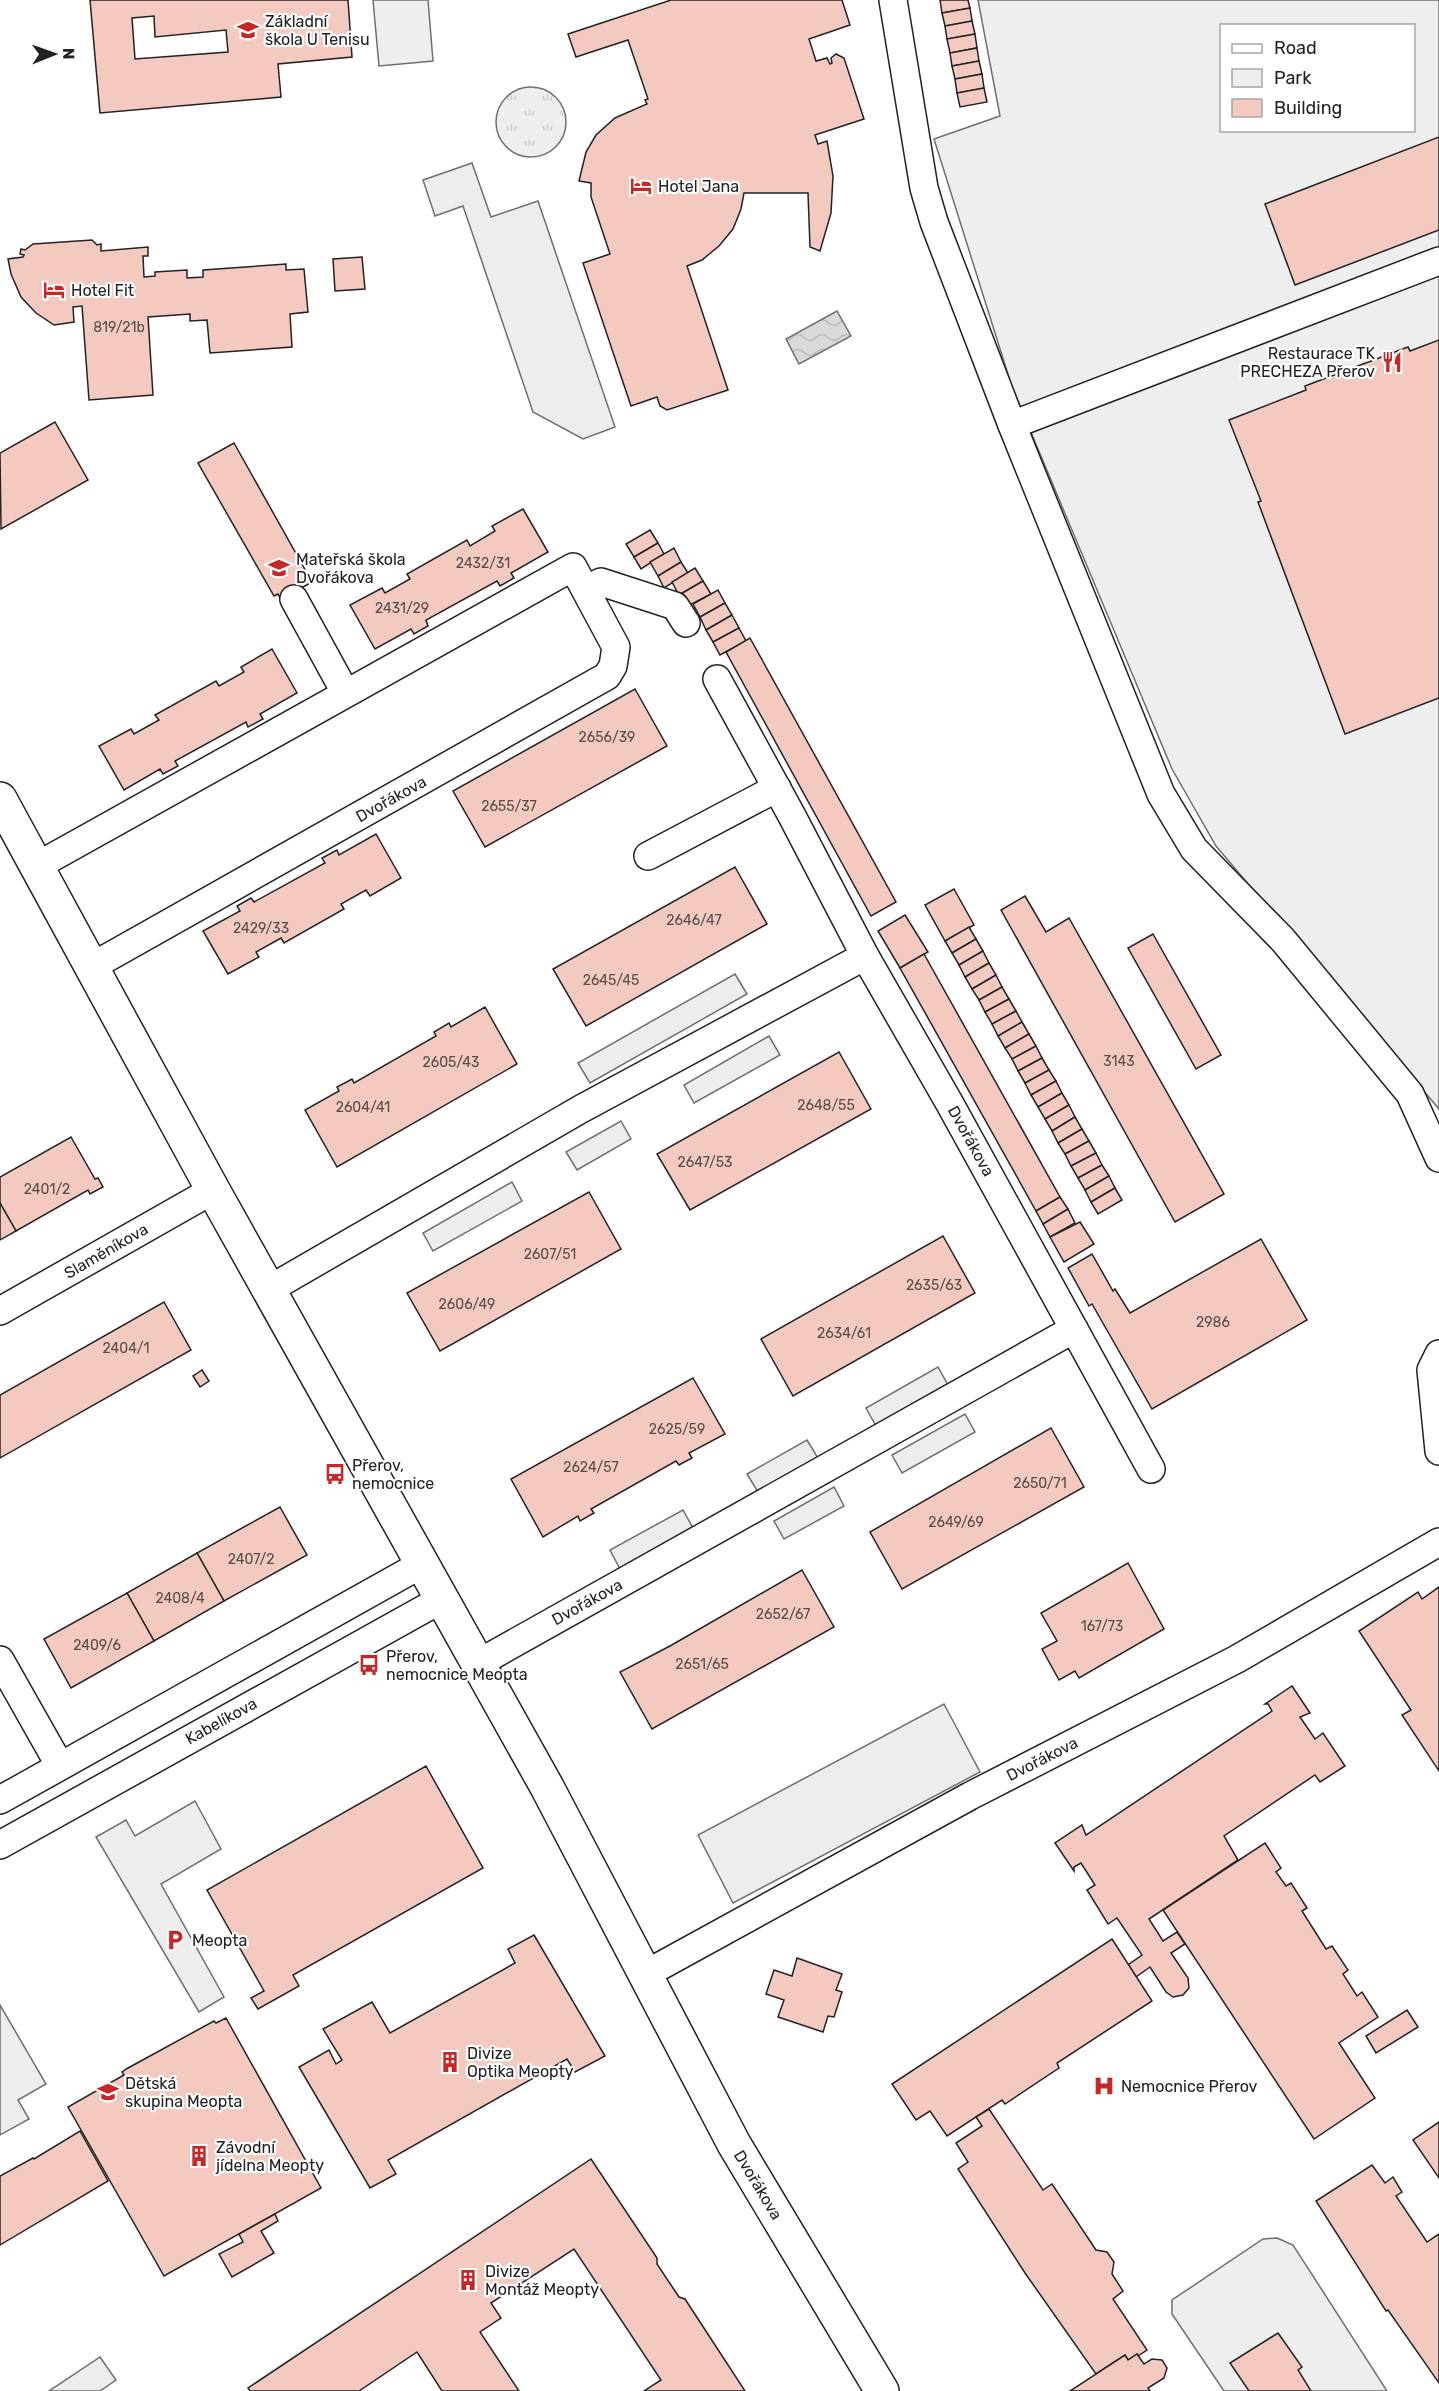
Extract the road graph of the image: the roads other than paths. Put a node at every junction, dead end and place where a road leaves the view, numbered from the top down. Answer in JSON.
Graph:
{"nodes":[{"id":1,"x":893,"y":0,"type":"edge"},
{"id":2,"x":1439,"y":261,"type":"edge"},
{"id":3,"x":1012,"y":425,"type":"junction"},
{"id":4,"x":586,"y":590,"type":"junction"},
{"id":5,"x":294,"y":599,"type":"dead end"},
{"id":6,"x":686,"y":623,"type":"dead end"},
{"id":7,"x":717,"y":680,"type":"dead end"},
{"id":8,"x":345,"y":692,"type":"junction"},
{"id":9,"x":777,"y":788,"type":"junction"},
{"id":10,"x":4,"y":817,"type":"edge"},
{"id":11,"x":648,"y":856,"type":"dead end"},
{"id":12,"x":37,"y":866,"type":"junction"},
{"id":13,"x":865,"y":956,"type":"junction"},
{"id":14,"x":91,"y":967,"type":"junction"},
{"id":15,"x":1439,"y":1158,"type":"edge"},
{"id":16,"x":213,"y":1190,"type":"junction"},
{"id":17,"x":268,"y":1290,"type":"junction"},
{"id":18,"x":0,"y":1311,"type":"edge"},
{"id":19,"x":1074,"y":1329,"type":"junction"},
{"id":20,"x":1439,"y":1354,"type":"edge"},
{"id":21,"x":1439,"y":1451,"type":"edge"},
{"id":22,"x":1151,"y":1470,"type":"dead end"},
{"id":23,"x":1439,"y":1542,"type":"edge"},
{"id":24,"x":422,"y":1564,"type":"junction"},
{"id":25,"x":442,"y":1599,"type":"junction"},
{"id":26,"x":0,"y":1660,"type":"edge"},
{"id":27,"x":477,"y":1664,"type":"junction"},
{"id":28,"x":60,"y":1766,"type":"junction"},
{"id":29,"x":0,"y":1800,"type":"edge"},
{"id":30,"x":0,"y":1845,"type":"edge"},
{"id":31,"x":644,"y":1974,"type":"junction"},
{"id":32,"x":882,"y":2391,"type":"edge"}],
"edges":[{"from":1,"to":3,"type":"street"},
{"from":2,"to":3,"type":"street"},
{"from":3,"to":15,"type":"street"},
{"from":4,"to":6,"type":"street"},
{"from":4,"to":8,"type":"street","name":"Dvořákova"},
{"from":4,"to":14,"type":"street","name":"Dvořákova"},
{"from":5,"to":8,"type":"street"},
{"from":7,"to":9,"type":"street","name":"Dvořákova"},
{"from":8,"to":12,"type":"street","name":"Dvořákova"},
{"from":9,"to":11,"type":"street"},
{"from":9,"to":13,"type":"street","name":"Dvořákova"},
{"from":10,"to":12,"type":"main road","name":"Dvořákova"},
{"from":12,"to":14,"type":"main road","name":"Dvořákova"},
{"from":13,"to":17,"type":"street"},
{"from":13,"to":19,"type":"street","name":"Dvořákova"},
{"from":14,"to":16,"type":"main road","name":"Dvořákova"},
{"from":16,"to":17,"type":"main road","name":"Dvořákova"},
{"from":16,"to":18,"type":"street","name":"Slaměníkova"},
{"from":17,"to":24,"type":"main road","name":"Dvořákova"},
{"from":19,"to":22,"type":"street","name":"Dvořákova"},
{"from":19,"to":27,"type":"street","name":"Dvořákova"},
{"from":20,"to":21,"type":"street"},
{"from":23,"to":31,"type":"street","name":"Dvořákova"},
{"from":24,"to":25,"type":"main road","name":"Dvořákova"},
{"from":24,"to":28,"type":"street"},
{"from":25,"to":27,"type":"main road","name":"Dvořákova"},
{"from":25,"to":30,"type":"street","name":"Kabelíkova"},
{"from":26,"to":28,"type":"street"},
{"from":27,"to":31,"type":"main road","name":"Dvořákova"},
{"from":28,"to":29,"type":"street"},
{"from":31,"to":32,"type":"main road","name":"Dvořákova"}]}
